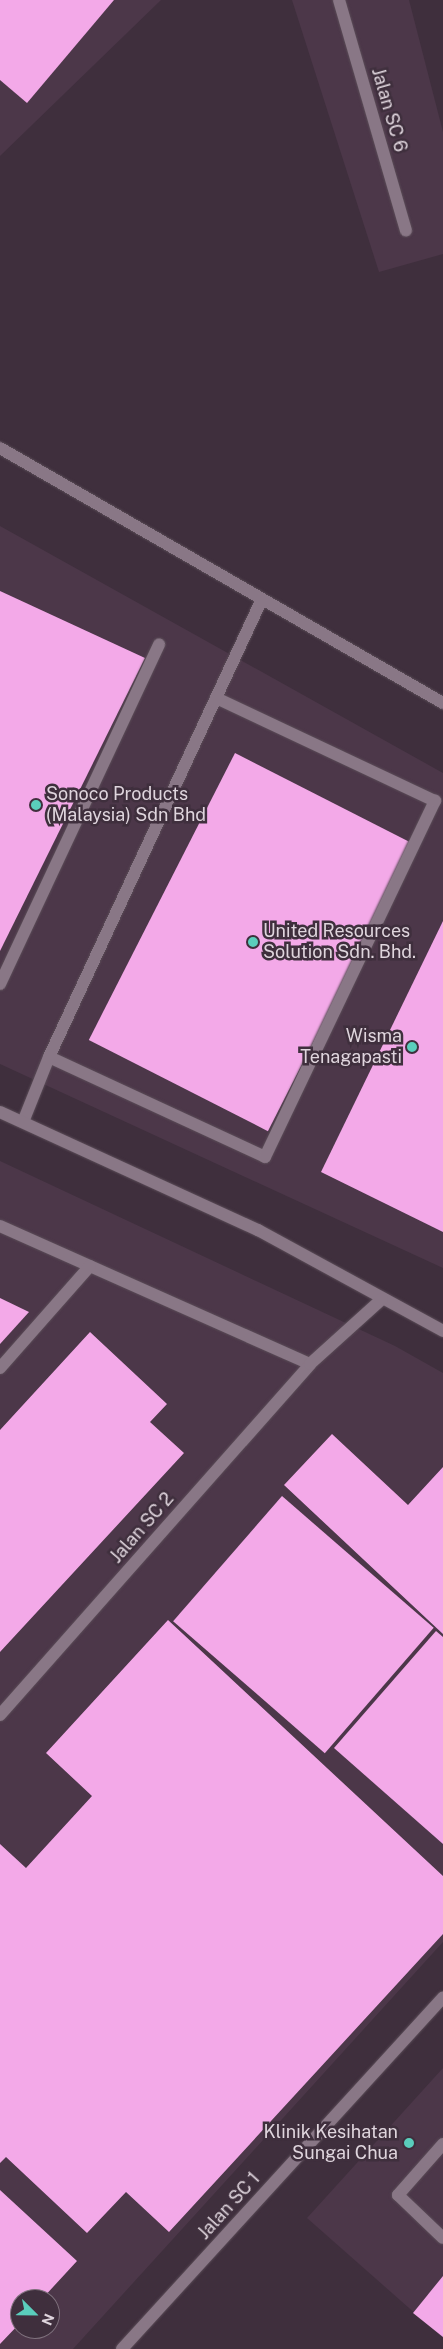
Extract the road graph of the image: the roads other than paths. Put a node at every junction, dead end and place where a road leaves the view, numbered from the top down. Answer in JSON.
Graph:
{"nodes":[{"id":1,"x":339,"y":0,"type":"edge"},
{"id":2,"x":406,"y":230,"type":"dead end"},
{"id":3,"x":0,"y":448,"type":"edge"},
{"id":4,"x":262,"y":599,"type":"junction"},
{"id":5,"x":158,"y":644,"type":"dead end"},
{"id":6,"x":216,"y":698,"type":"junction"},
{"id":7,"x":443,"y":703,"type":"edge"},
{"id":8,"x":0,"y":984,"type":"edge"},
{"id":9,"x":49,"y":1057,"type":"junction"},
{"id":10,"x":0,"y":1112,"type":"edge"},
{"id":11,"x":23,"y":1122,"type":"junction"},
{"id":12,"x":0,"y":1226,"type":"edge"},
{"id":13,"x":90,"y":1266,"type":"junction"},
{"id":14,"x":382,"y":1299,"type":"junction"},
{"id":15,"x":443,"y":1330,"type":"edge"},
{"id":16,"x":310,"y":1364,"type":"junction"},
{"id":17,"x":0,"y":1368,"type":"edge"},
{"id":18,"x":0,"y":1715,"type":"edge"},
{"id":19,"x":443,"y":1998,"type":"edge"},
{"id":20,"x":443,"y":2144,"type":"edge"},
{"id":21,"x":443,"y":2238,"type":"edge"},
{"id":22,"x":122,"y":2349,"type":"edge"}],
"edges":[{"from":1,"to":2,"type":"street","name":"Jalan SC 6"},
{"from":3,"to":4,"type":"street"},
{"from":4,"to":6,"type":"street"},
{"from":4,"to":7,"type":"street"},
{"from":5,"to":8,"type":"street"},
{"from":6,"to":9,"type":"street"},
{"from":6,"to":9,"type":"street"},
{"from":9,"to":11,"type":"street"},
{"from":10,"to":11,"type":"street"},
{"from":11,"to":14,"type":"street"},
{"from":12,"to":13,"type":"street"},
{"from":13,"to":16,"type":"street"},
{"from":13,"to":17,"type":"street"},
{"from":14,"to":15,"type":"street"},
{"from":14,"to":16,"type":"street","name":"Jalan SC 2"},
{"from":16,"to":18,"type":"street","name":"Jalan SC 2"},
{"from":19,"to":22,"type":"street","name":"Jalan SC 1"},
{"from":20,"to":21,"type":"street"}]}
